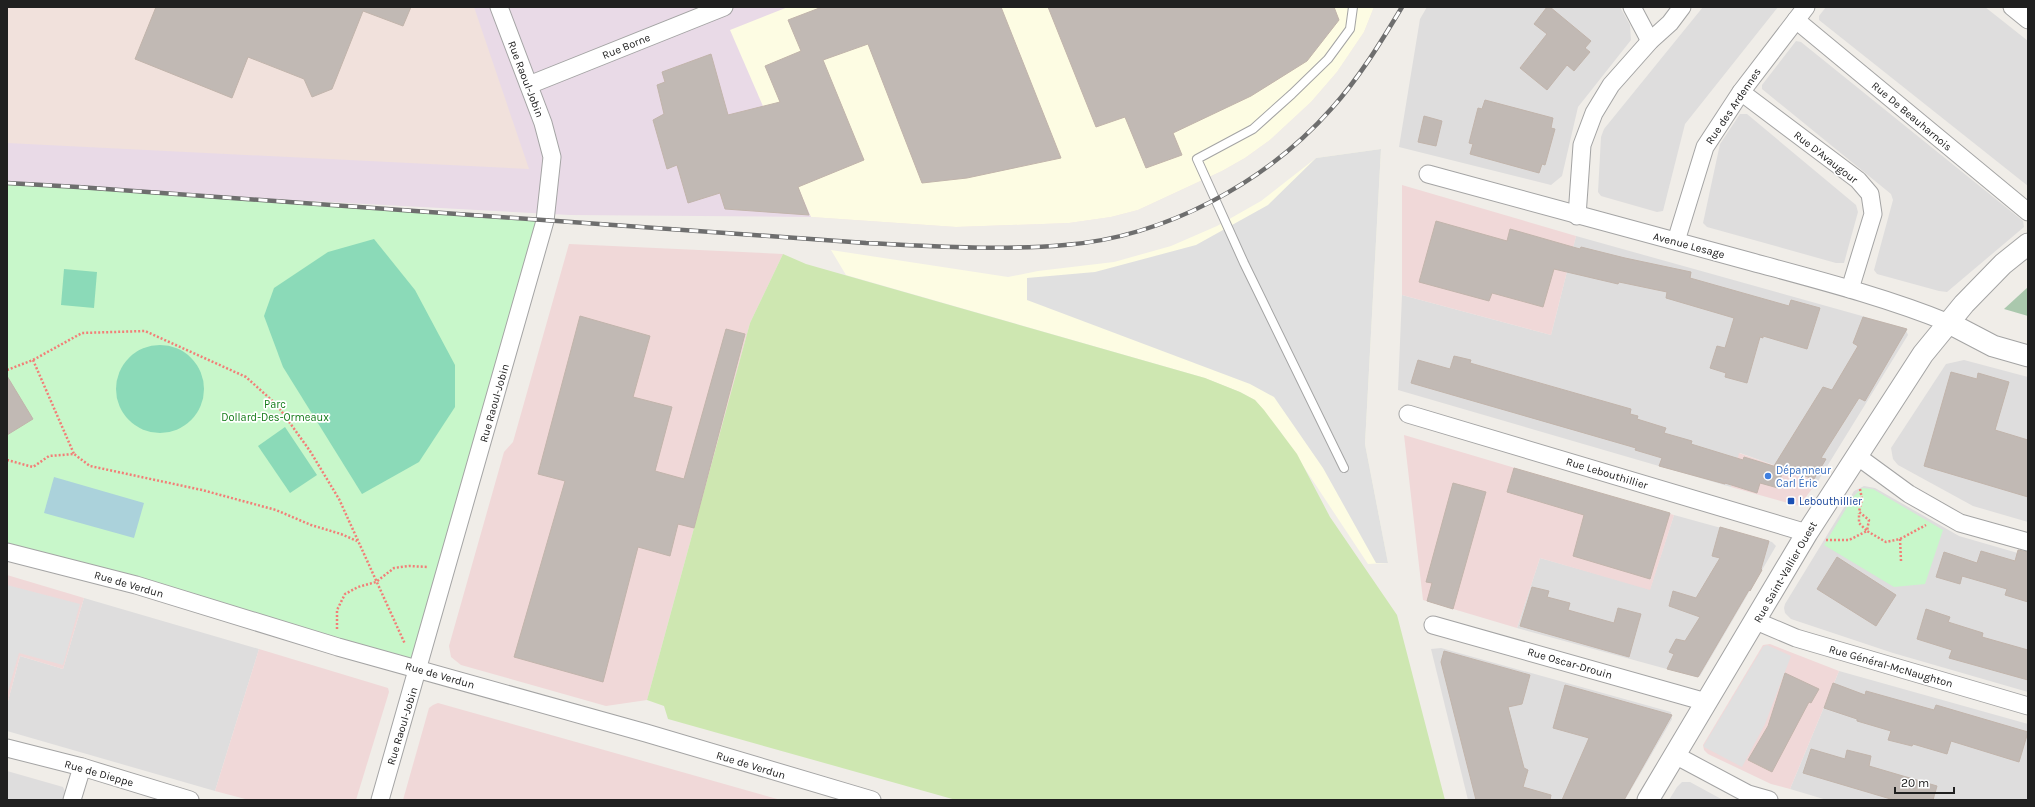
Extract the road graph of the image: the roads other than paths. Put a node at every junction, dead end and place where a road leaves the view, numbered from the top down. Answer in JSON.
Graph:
{"nodes":[{"id":1,"x":499,"y":7,"type":"edge"},
{"id":2,"x":724,"y":7,"type":"edge"},
{"id":3,"x":1353,"y":7,"type":"edge"},
{"id":4,"x":1632,"y":7,"type":"edge"},
{"id":5,"x":1682,"y":7,"type":"edge"},
{"id":6,"x":2012,"y":7,"type":"edge"},
{"id":7,"x":1801,"y":13,"type":"edge"},
{"id":8,"x":2028,"y":20,"type":"edge"},
{"id":9,"x":1650,"y":41,"type":"junction"},
{"id":10,"x":529,"y":85,"type":"junction"},
{"id":11,"x":1740,"y":92,"type":"junction"},
{"id":12,"x":1428,"y":174,"type":"dead end"},
{"id":13,"x":2028,"y":212,"type":"edge"},
{"id":14,"x":1577,"y":216,"type":"junction"},
{"id":15,"x":1676,"y":241,"type":"junction"},
{"id":16,"x":2028,"y":244,"type":"edge"},
{"id":17,"x":1850,"y":289,"type":"junction"},
{"id":18,"x":1949,"y":323,"type":"junction"},
{"id":19,"x":2028,"y":356,"type":"edge"},
{"id":20,"x":1408,"y":414,"type":"dead end"},
{"id":21,"x":1857,"y":456,"type":"junction"},
{"id":22,"x":1344,"y":468,"type":"dead end"},
{"id":23,"x":1807,"y":533,"type":"junction"},
{"id":24,"x":2028,"y":542,"type":"edge"},
{"id":25,"x":7,"y":552,"type":"edge"},
{"id":26,"x":1756,"y":621,"type":"junction"},
{"id":27,"x":1433,"y":625,"type":"dead end"},
{"id":28,"x":419,"y":669,"type":"junction"},
{"id":29,"x":1706,"y":702,"type":"junction"},
{"id":30,"x":2028,"y":706,"type":"edge"},
{"id":31,"x":7,"y":748,"type":"edge"},
{"id":32,"x":1675,"y":756,"type":"junction"},
{"id":33,"x":82,"y":767,"type":"junction"},
{"id":34,"x":847,"y":797,"type":"edge"},
{"id":35,"x":72,"y":800,"type":"edge"},
{"id":36,"x":190,"y":800,"type":"edge"},
{"id":37,"x":380,"y":800,"type":"edge"},
{"id":38,"x":872,"y":800,"type":"edge"},
{"id":39,"x":1648,"y":800,"type":"edge"},
{"id":40,"x":1769,"y":800,"type":"edge"}],
"edges":[{"from":1,"to":10,"type":"street","name":"Rue Raoul-Jobin"},
{"from":2,"to":10,"type":"street","name":"Rue Borne"},
{"from":3,"to":22,"type":"lane"},
{"from":4,"to":9,"type":"street"},
{"from":5,"to":9,"type":"street"},
{"from":6,"to":8,"type":"street"},
{"from":7,"to":11,"type":"street","name":"Rue des Ardennes"},
{"from":7,"to":13,"type":"street","name":"Rue De Beauharnois"},
{"from":9,"to":14,"type":"street"},
{"from":10,"to":28,"type":"street","name":"Rue Raoul-Jobin"},
{"from":11,"to":15,"type":"street","name":"Rue des Ardennes"},
{"from":11,"to":17,"type":"street","name":"Rue D'Avaugour"},
{"from":12,"to":14,"type":"street","name":"Avenue Lesage"},
{"from":14,"to":15,"type":"street","name":"Avenue Lesage"},
{"from":15,"to":17,"type":"street","name":"Avenue Lesage"},
{"from":16,"to":18,"type":"street","name":"Rue Saint-Vallier Ouest"},
{"from":17,"to":18,"type":"street","name":"Avenue Lesage"},
{"from":18,"to":19,"type":"street"},
{"from":18,"to":21,"type":"street","name":"Rue Saint-Vallier Ouest"},
{"from":20,"to":23,"type":"street","name":"Rue Lebouthillier"},
{"from":21,"to":23,"type":"street","name":"Rue Saint-Vallier Ouest"},
{"from":21,"to":24,"type":"street"},
{"from":23,"to":26,"type":"street","name":"Rue Saint-Vallier Ouest"},
{"from":25,"to":28,"type":"street","name":"Rue de Verdun"},
{"from":26,"to":29,"type":"street","name":"Rue Saint-Vallier Ouest"},
{"from":26,"to":30,"type":"street","name":"Rue Général-McNaughton"},
{"from":27,"to":29,"type":"street","name":"Rue Oscar-Drouin"},
{"from":28,"to":34,"type":"street","name":"Rue de Verdun"},
{"from":28,"to":37,"type":"street","name":"Rue Raoul-Jobin"},
{"from":29,"to":32,"type":"street","name":"Rue Saint-Vallier Ouest"},
{"from":31,"to":33,"type":"street","name":"Rue de Dieppe"},
{"from":32,"to":39,"type":"street","name":"Rue Saint-Vallier Ouest"},
{"from":32,"to":40,"type":"street"},
{"from":33,"to":35,"type":"street"},
{"from":33,"to":36,"type":"street","name":"Rue de Dieppe"},
{"from":34,"to":38,"type":"street","name":"Rue de Verdun"}]}
